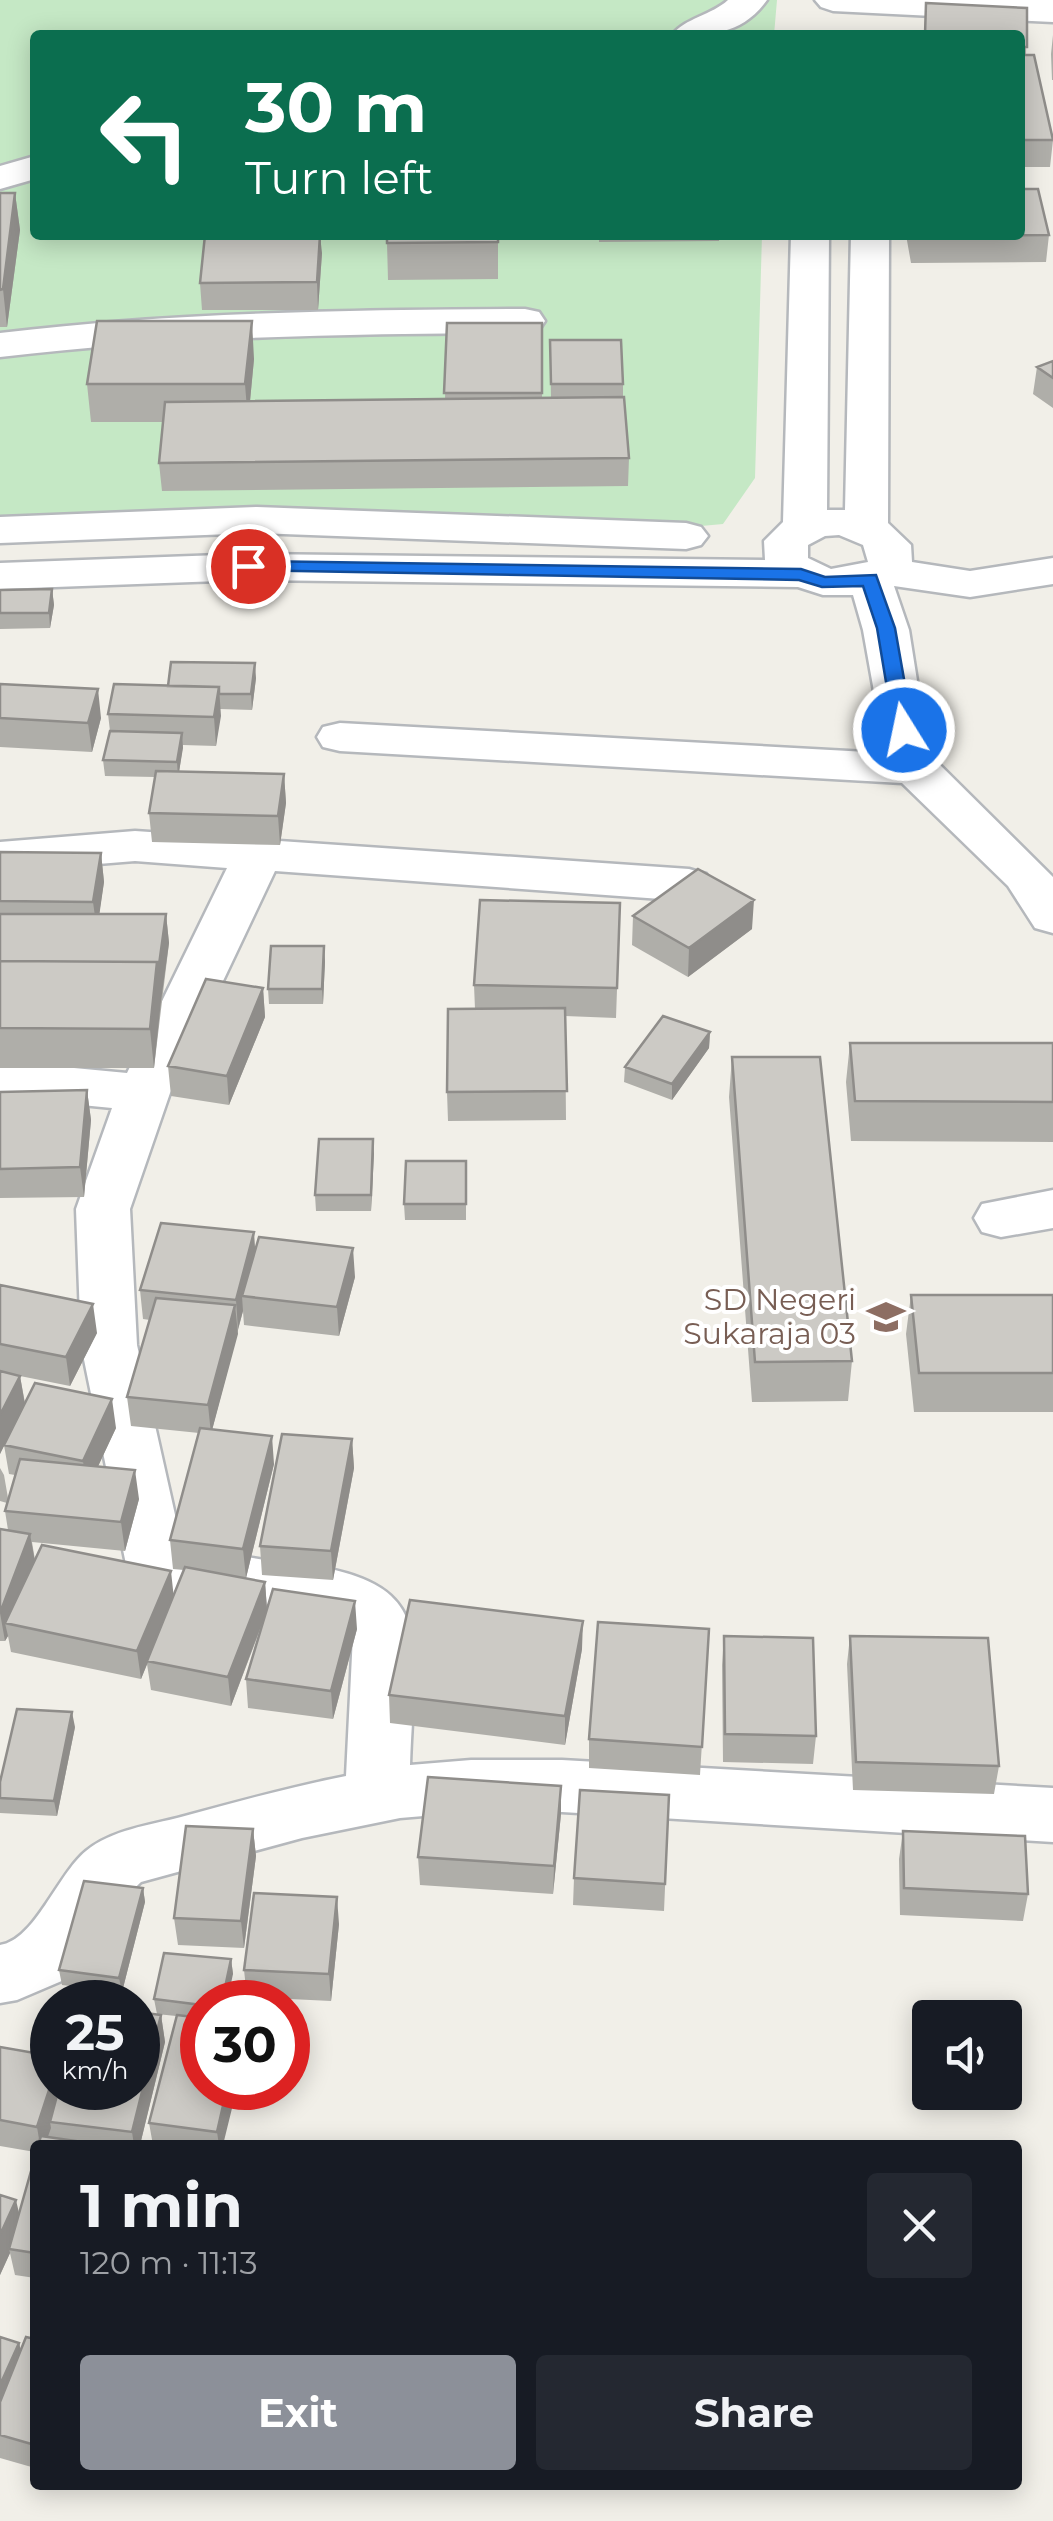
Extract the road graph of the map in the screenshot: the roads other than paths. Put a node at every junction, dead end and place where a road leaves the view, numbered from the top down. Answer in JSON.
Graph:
{"nodes":[{"id":1,"x":750,"y":0,"type":"edge"},
{"id":2,"x":818,"y":0,"type":"edge"},
{"id":3,"x":860,"y":9,"type":"edge"},
{"id":4,"x":1053,"y":12,"type":"edge"},
{"id":5,"x":701,"y":30,"type":"edge"},
{"id":6,"x":816,"y":30,"type":"edge"},
{"id":7,"x":30,"y":169,"type":"edge"},
{"id":8,"x":0,"y":178,"type":"edge"},
{"id":9,"x":810,"y":240,"type":"edge"},
{"id":10,"x":870,"y":240,"type":"edge"},
{"id":11,"x":525,"y":321,"type":"edge"},
{"id":12,"x":0,"y":344,"type":"edge"},
{"id":13,"x":0,"y":530,"type":"edge"},
{"id":14,"x":1053,"y":532,"type":"edge"},
{"id":15,"x":798,"y":547,"type":"junction"},
{"id":16,"x":875,"y":553,"type":"junction"},
{"id":17,"x":1053,"y":570,"type":"edge"},
{"id":18,"x":0,"y":576,"type":"edge"},
{"id":19,"x":340,"y":737,"type":"dead end"},
{"id":20,"x":916,"y":769,"type":"junction"},
{"id":21,"x":258,"y":856,"type":"junction"},
{"id":22,"x":0,"y":857,"type":"edge"},
{"id":23,"x":689,"y":885,"type":"edge"},
{"id":24,"x":1053,"y":917,"type":"edge"},
{"id":25,"x":0,"y":1078,"type":"edge"},
{"id":26,"x":144,"y":1092,"type":"junction"},
{"id":27,"x":1053,"y":1208,"type":"edge"},
{"id":28,"x":1001,"y":1218,"type":"dead end"},
{"id":29,"x":376,"y":1796,"type":"junction"},
{"id":30,"x":1053,"y":1816,"type":"edge"},
{"id":31,"x":0,"y":1974,"type":"edge"}],
"edges":[{"from":1,"to":5,"type":"street"},
{"from":2,"to":6,"type":"street"},
{"from":3,"to":4,"type":"street"},
{"from":7,"to":8,"type":"street"},
{"from":9,"to":15,"type":"street"},
{"from":10,"to":16,"type":"street"},
{"from":11,"to":12,"type":"street"},
{"from":13,"to":15,"type":"street"},
{"from":14,"to":16,"type":"street"},
{"from":15,"to":16,"type":"street"},
{"from":15,"to":16,"type":"street"},
{"from":15,"to":18,"type":"street"},
{"from":16,"to":17,"type":"street"},
{"from":16,"to":20,"type":"street"},
{"from":19,"to":20,"type":"street"},
{"from":20,"to":24,"type":"street"},
{"from":21,"to":22,"type":"street"},
{"from":21,"to":23,"type":"street"},
{"from":21,"to":26,"type":"street"},
{"from":25,"to":26,"type":"street"},
{"from":26,"to":29,"type":"street"},
{"from":27,"to":28,"type":"street"},
{"from":29,"to":30,"type":"street"},
{"from":29,"to":31,"type":"street"}]}
